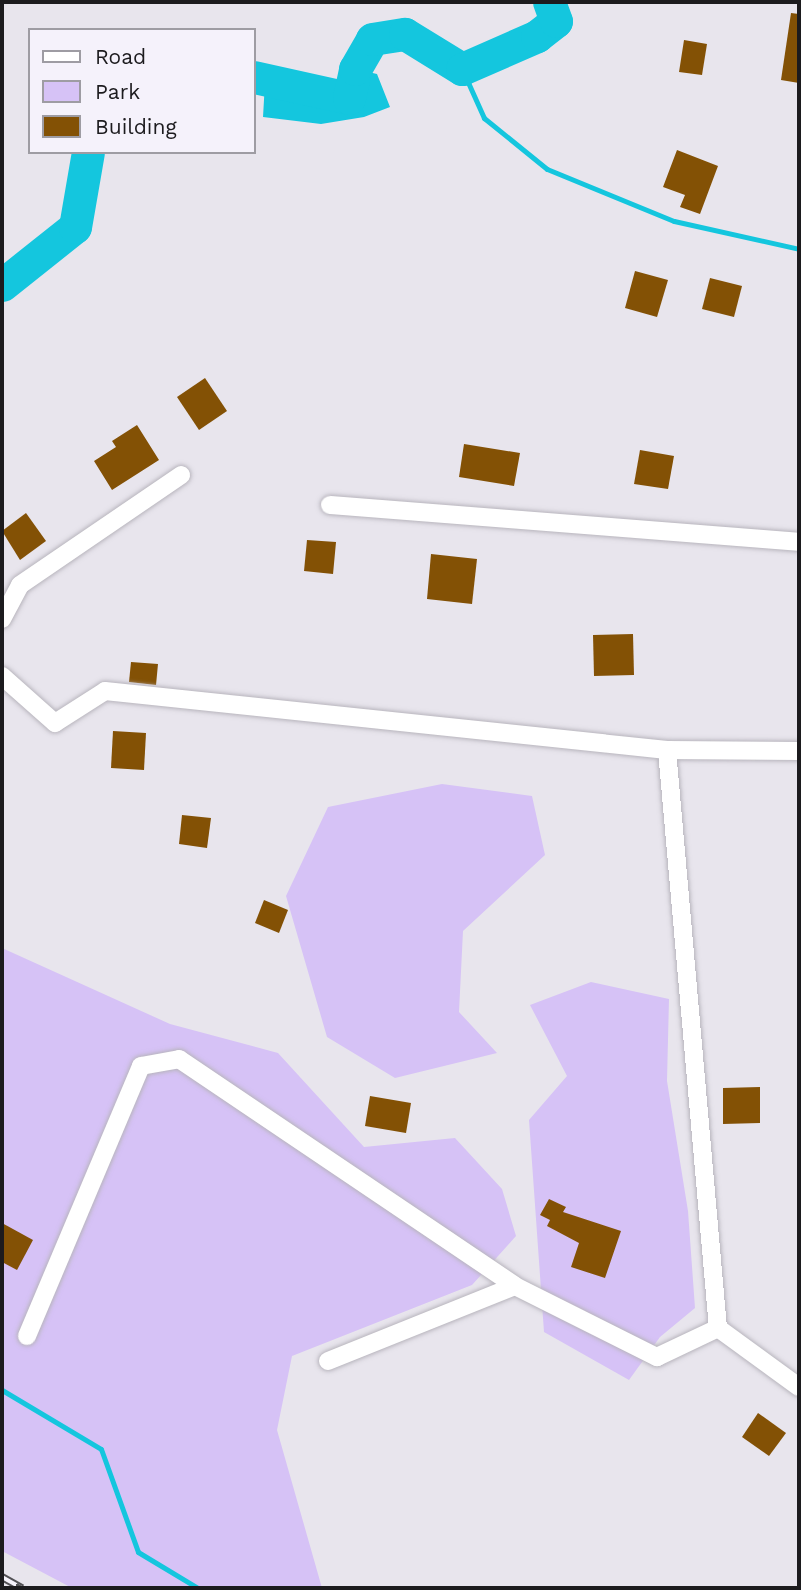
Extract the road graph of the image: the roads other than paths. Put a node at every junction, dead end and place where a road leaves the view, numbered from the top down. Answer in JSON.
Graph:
{"nodes":[{"id":1,"x":181,"y":475,"type":"dead end"},
{"id":2,"x":330,"y":505,"type":"dead end"},
{"id":3,"x":799,"y":542,"type":"edge"},
{"id":4,"x":2,"y":619,"type":"edge"},
{"id":5,"x":2,"y":676,"type":"edge"},
{"id":6,"x":667,"y":750,"type":"junction"},
{"id":7,"x":799,"y":751,"type":"edge"},
{"id":8,"x":515,"y":1286,"type":"junction"},
{"id":9,"x":718,"y":1328,"type":"junction"},
{"id":10,"x":27,"y":1336,"type":"dead end"},
{"id":11,"x":328,"y":1361,"type":"dead end"},
{"id":12,"x":799,"y":1387,"type":"edge"}],
"edges":[{"from":1,"to":4,"type":"street"},
{"from":2,"to":3,"type":"street"},
{"from":5,"to":6,"type":"street"},
{"from":6,"to":7,"type":"street"},
{"from":6,"to":9,"type":"street"},
{"from":8,"to":9,"type":"street"},
{"from":8,"to":10,"type":"street"},
{"from":8,"to":11,"type":"street"},
{"from":9,"to":12,"type":"street"}]}
